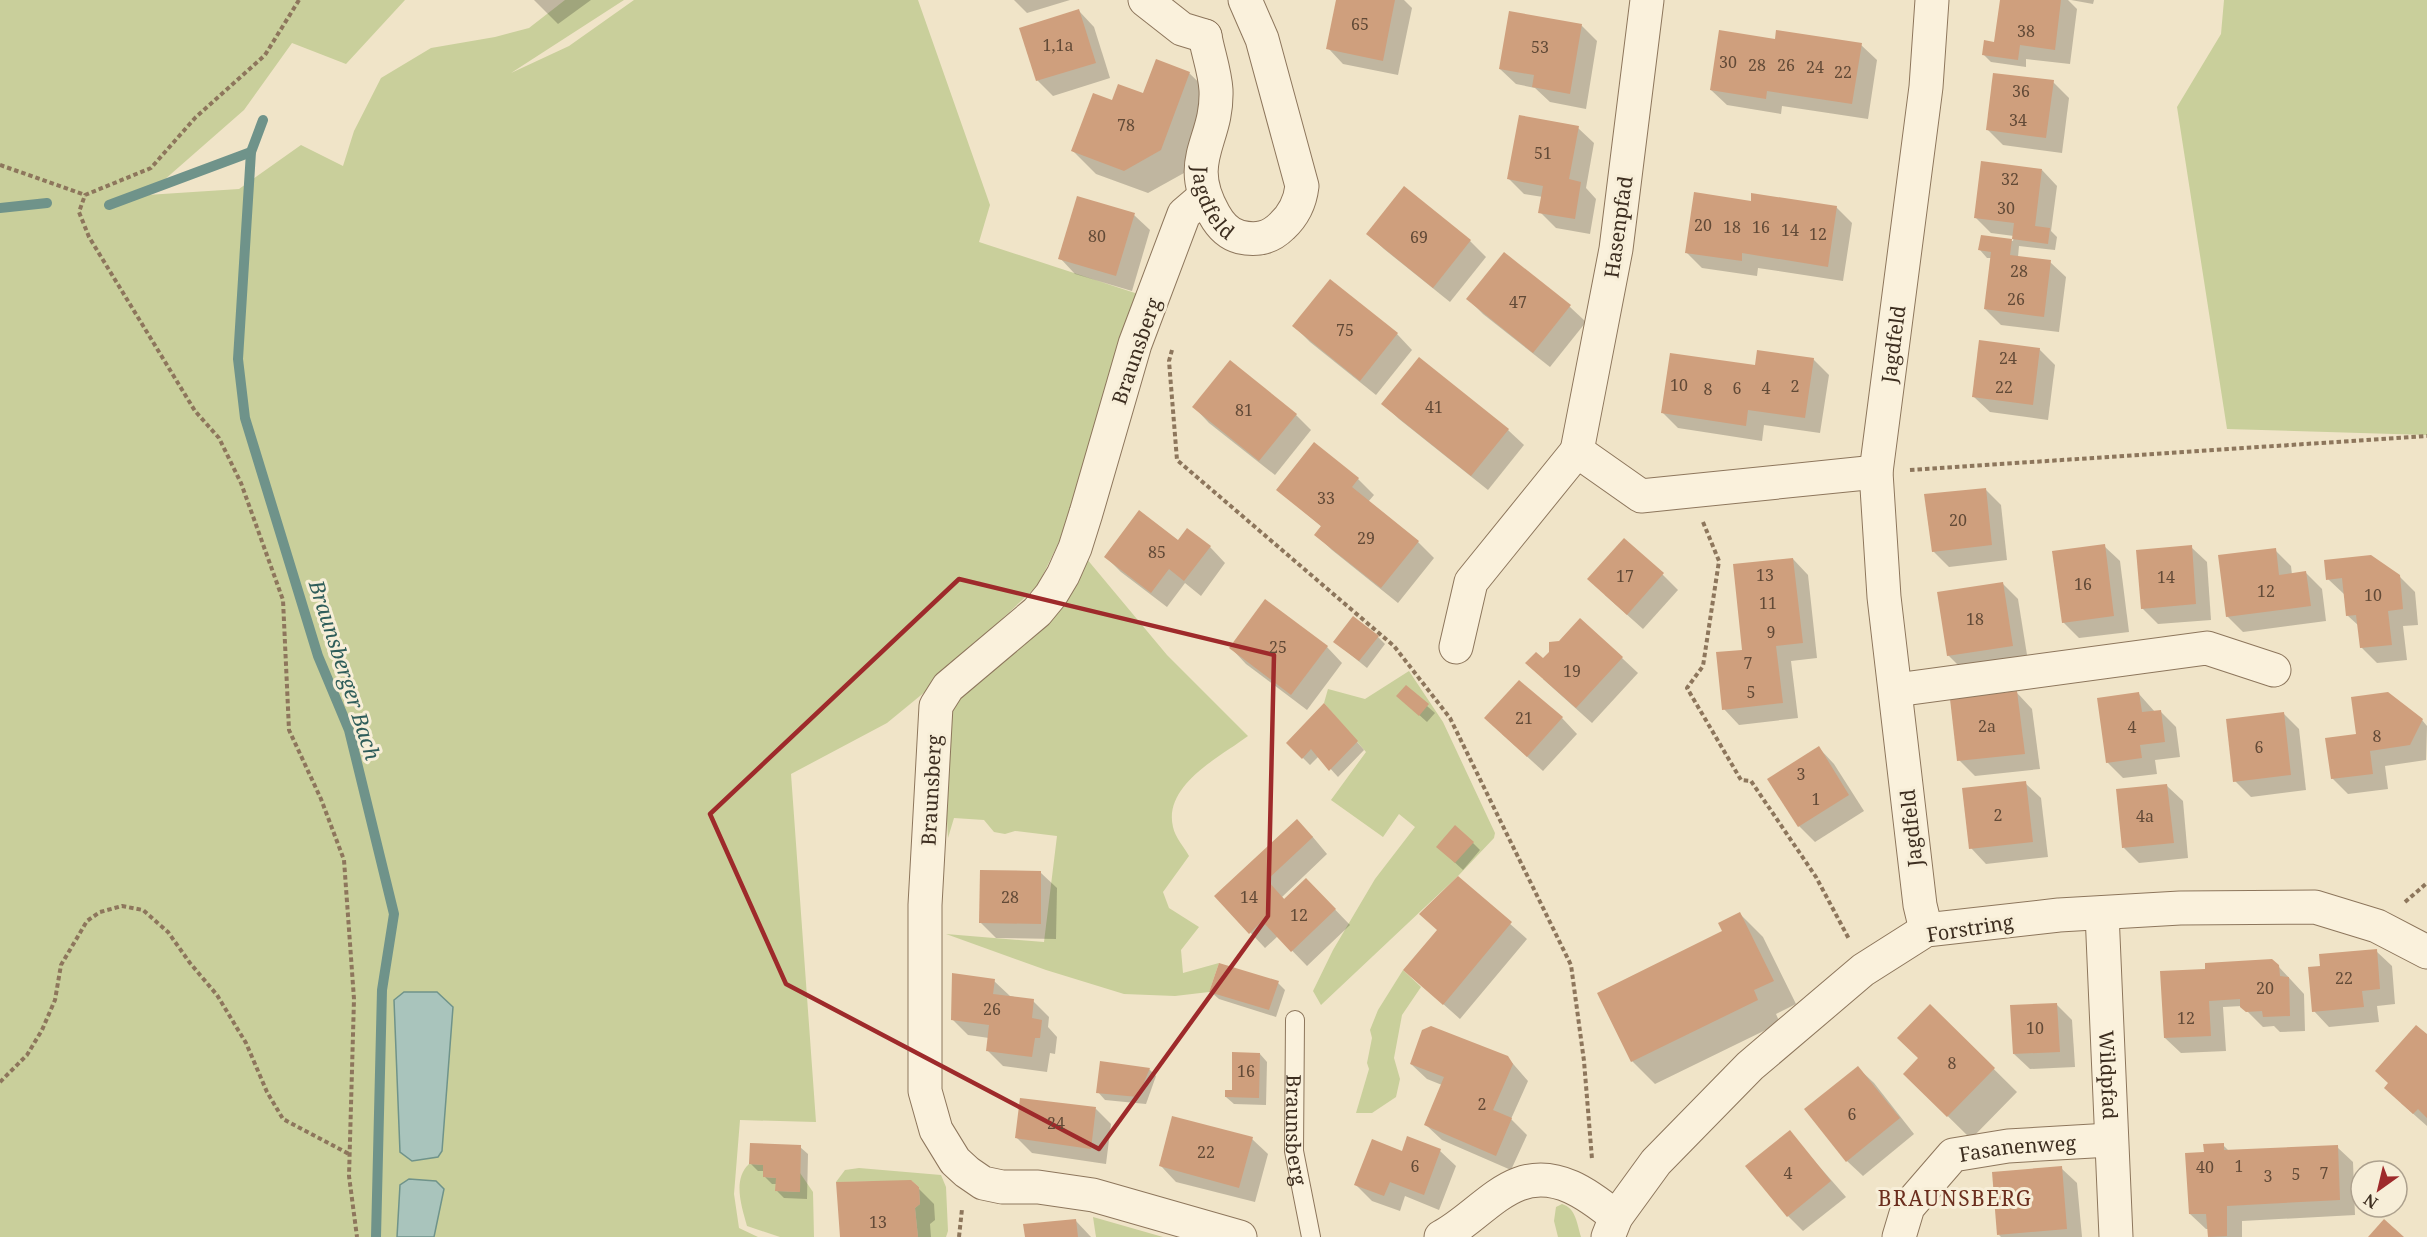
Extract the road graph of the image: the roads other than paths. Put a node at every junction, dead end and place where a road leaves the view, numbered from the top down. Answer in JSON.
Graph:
{"nodes":[{"id":1,"x":1145,"y":0,"type":"edge"},
{"id":2,"x":1244,"y":0,"type":"edge"},
{"id":3,"x":1647,"y":0,"type":"edge"},
{"id":4,"x":1932,"y":0,"type":"edge"},
{"id":5,"x":1205,"y":36,"type":"junction"},
{"id":6,"x":1205,"y":196,"type":"junction"},
{"id":7,"x":1577,"y":451,"type":"junction"},
{"id":8,"x":1876,"y":472,"type":"junction"},
{"id":9,"x":1456,"y":647,"type":"dead end"},
{"id":10,"x":2274,"y":670,"type":"dead end"},
{"id":11,"x":1896,"y":690,"type":"junction"},
{"id":12,"x":2102,"y":913,"type":"junction"},
{"id":13,"x":1926,"y":930,"type":"junction"},
{"id":14,"x":2427,"y":952,"type":"edge"},
{"id":15,"x":1296,"y":1020,"type":"dead end"},
{"id":16,"x":2110,"y":1140,"type":"junction"},
{"id":17,"x":1612,"y":1227,"type":"edge"},
{"id":18,"x":1240,"y":1237,"type":"edge"},
{"id":19,"x":1311,"y":1237,"type":"edge"},
{"id":20,"x":1442,"y":1237,"type":"edge"},
{"id":21,"x":1899,"y":1237,"type":"edge"},
{"id":22,"x":2116,"y":1237,"type":"edge"}],
"edges":[{"from":1,"to":5,"type":"street"},
{"from":2,"to":5,"type":"street","name":"Jagdfeld"},
{"from":2,"to":6,"type":"street","name":"Jagdfeld"},
{"from":3,"to":7,"type":"street","name":"Hasenpfad"},
{"from":4,"to":8,"type":"street","name":"Jagdfeld"},
{"from":5,"to":6,"type":"street","name":"Jagdfeld"},
{"from":6,"to":18,"type":"street","name":"Braunsberg"},
{"from":7,"to":8,"type":"street"},
{"from":7,"to":9,"type":"street","name":"Hasenpfad"},
{"from":8,"to":11,"type":"street","name":"Jagdfeld"},
{"from":10,"to":11,"type":"street"},
{"from":11,"to":13,"type":"street","name":"Jagdfeld"},
{"from":12,"to":13,"type":"street","name":"Forstring"},
{"from":12,"to":14,"type":"street","name":"Forstring"},
{"from":12,"to":16,"type":"street","name":"Wildpfad"},
{"from":13,"to":17,"type":"street","name":"Forstring"},
{"from":15,"to":19,"type":"lane","name":"Braunsberg"},
{"from":16,"to":21,"type":"street","name":"Fasanenweg"},
{"from":16,"to":22,"type":"street","name":"Wildpfad"},
{"from":17,"to":20,"type":"street"}]}
